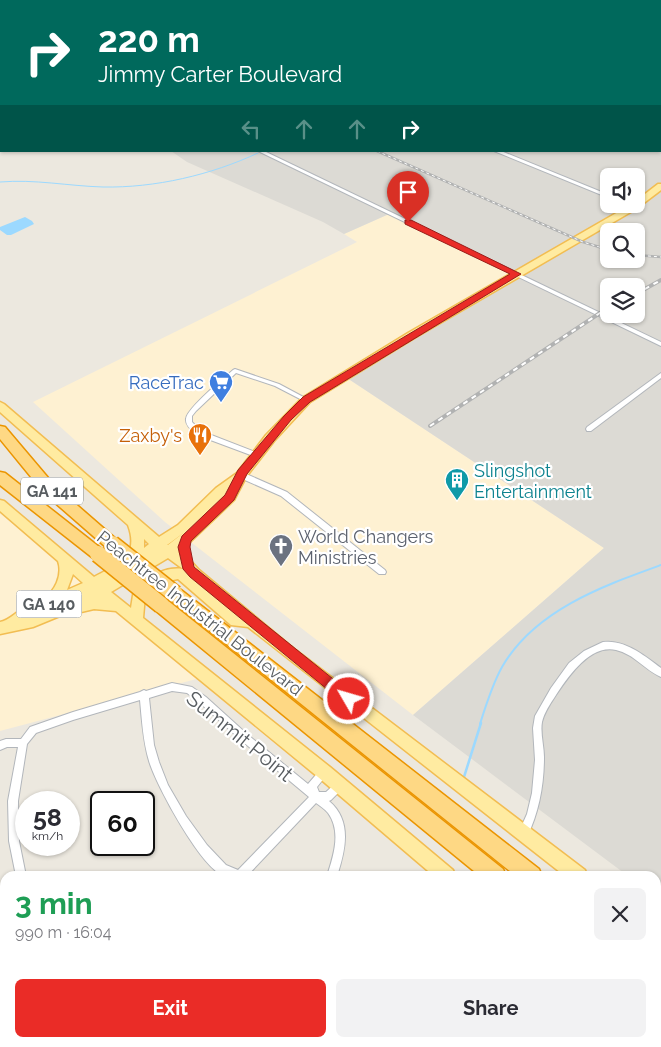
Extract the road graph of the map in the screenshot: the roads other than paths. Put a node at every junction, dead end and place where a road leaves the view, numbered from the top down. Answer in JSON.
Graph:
{"nodes":[{"id":1,"x":262,"y":152,"type":"edge"},
{"id":2,"x":498,"y":152,"type":"edge"},
{"id":3,"x":661,"y":186,"type":"edge"},
{"id":4,"x":600,"y":193,"type":"edge"},
{"id":5,"x":645,"y":195,"type":"edge"},
{"id":6,"x":615,"y":213,"type":"edge"},
{"id":7,"x":517,"y":274,"type":"junction"},
{"id":8,"x":661,"y":344,"type":"edge"},
{"id":9,"x":661,"y":375,"type":"edge"},
{"id":10,"x":306,"y":400,"type":"junction"},
{"id":11,"x":0,"y":406,"type":"edge"},
{"id":12,"x":589,"y":429,"type":"dead end"},
{"id":13,"x":0,"y":430,"type":"edge"},
{"id":14,"x":256,"y":455,"type":"junction"},
{"id":15,"x":240,"y":475,"type":"junction"},
{"id":16,"x":0,"y":477,"type":"edge"},
{"id":17,"x":220,"y":491,"type":"junction"},
{"id":18,"x":5,"y":508,"type":"edge"},
{"id":19,"x":133,"y":522,"type":"junction"},
{"id":20,"x":171,"y":546,"type":"junction"},
{"id":21,"x":64,"y":559,"type":"junction"},
{"id":22,"x":132,"y":566,"type":"junction"},
{"id":23,"x":186,"y":567,"type":"junction"},
{"id":24,"x":382,"y":572,"type":"dead end"},
{"id":25,"x":96,"y":590,"type":"junction"},
{"id":26,"x":168,"y":600,"type":"junction"},
{"id":27,"x":46,"y":606,"type":"junction"},
{"id":28,"x":121,"y":608,"type":"junction"},
{"id":29,"x":136,"y":619,"type":"junction"},
{"id":30,"x":251,"y":621,"type":"junction"},
{"id":31,"x":3,"y":627,"type":"edge"},
{"id":32,"x":661,"y":673,"type":"edge"},
{"id":33,"x":144,"y":694,"type":"junction"},
{"id":34,"x":23,"y":743,"type":"junction"},
{"id":35,"x":0,"y":746,"type":"edge"},
{"id":36,"x":324,"y":772,"type":"junction"},
{"id":37,"x":340,"y":785,"type":"junction"},
{"id":38,"x":315,"y":797,"type":"junction"},
{"id":39,"x":523,"y":834,"type":"junction"},
{"id":40,"x":20,"y":871,"type":"edge"},
{"id":41,"x":226,"y":871,"type":"edge"},
{"id":42,"x":245,"y":871,"type":"edge"},
{"id":43,"x":333,"y":871,"type":"edge"},
{"id":44,"x":442,"y":871,"type":"edge"},
{"id":45,"x":490,"y":871,"type":"edge"},
{"id":46,"x":525,"y":871,"type":"edge"},
{"id":47,"x":572,"y":871,"type":"edge"}],
"edges":[{"from":1,"to":7,"type":"street"},
{"from":2,"to":4,"type":"street"},
{"from":3,"to":5,"type":"main road","number":"GA 140"},
{"from":6,"to":7,"type":"main road","number":"GA 140"},
{"from":7,"to":8,"type":"street"},
{"from":7,"to":10,"type":"main road","number":"GA 140"},
{"from":9,"to":12,"type":"street"},
{"from":10,"to":14,"type":"main road","number":"GA 140"},
{"from":10,"to":14,"type":"street"},
{"from":11,"to":19,"type":"main road","name":"Peachtree Industrial Boulevard"},
{"from":13,"to":26,"type":"highway","name":"Peachtree Industrial Boulevard","number":"GA 141","bridge":true},
{"from":14,"to":15,"type":"main road","number":"GA 140"},
{"from":15,"to":17,"type":"main road","number":"GA 140"},
{"from":15,"to":20,"type":"main road","number":"GA 140"},
{"from":15,"to":24,"type":"street"},
{"from":16,"to":26,"type":"highway","name":"Peachtree Industrial Boulevard","number":"GA 141","bridge":true},
{"from":17,"to":19,"type":"main road"},
{"from":17,"to":20,"type":"main road","number":"GA 140"},
{"from":18,"to":21,"type":"main road"},
{"from":18,"to":22,"type":"main road"},
{"from":19,"to":20,"type":"main road","name":"Peachtree Industrial Boulevard"},
{"from":19,"to":22,"type":"main road"},
{"from":20,"to":22,"type":"main road","number":"GA 140"},
{"from":20,"to":23,"type":"main road","name":"Peachtree Industrial Boulevard"},
{"from":20,"to":23,"type":"main road"},
{"from":21,"to":25,"type":"main road"},
{"from":21,"to":27,"type":"main road"},
{"from":22,"to":23,"type":"main road"},
{"from":22,"to":25,"type":"main road","number":"GA 140"},
{"from":22,"to":25,"type":"main road"},
{"from":22,"to":28,"type":"main road"},
{"from":23,"to":30,"type":"main road","name":"Peachtree Industrial Boulevard"},
{"from":25,"to":27,"type":"main road","number":"GA 140"},
{"from":25,"to":28,"type":"main road"},
{"from":25,"to":31,"type":"main road","number":"GA 140"},
{"from":26,"to":45,"type":"highway","name":"Peachtree Industrial Boulevard","number":"GA 141"},
{"from":26,"to":46,"type":"highway","name":"Peachtree Industrial Boulevard","number":"GA 141"},
{"from":27,"to":31,"type":"main road","number":"GA 140"},
{"from":28,"to":29,"type":"main road"},
{"from":28,"to":31,"type":"main road"},
{"from":29,"to":30,"type":"main road"},
{"from":29,"to":36,"type":"main road"},
{"from":30,"to":39,"type":"main road","name":"Peachtree Industrial Boulevard"},
{"from":32,"to":39,"type":"street"},
{"from":33,"to":34,"type":"street","name":"Summit Point"},
{"from":33,"to":38,"type":"street","name":"Summit Point"},
{"from":33,"to":41,"type":"street"},
{"from":34,"to":35,"type":"street"},
{"from":34,"to":40,"type":"street"},
{"from":36,"to":37,"type":"main road"},
{"from":36,"to":38,"type":"street"},
{"from":37,"to":38,"type":"street"},
{"from":37,"to":44,"type":"main road"},
{"from":38,"to":42,"type":"street"},
{"from":38,"to":43,"type":"street","name":"Summit Point"},
{"from":39,"to":47,"type":"main road","name":"Peachtree Industrial Boulevard"}]}
